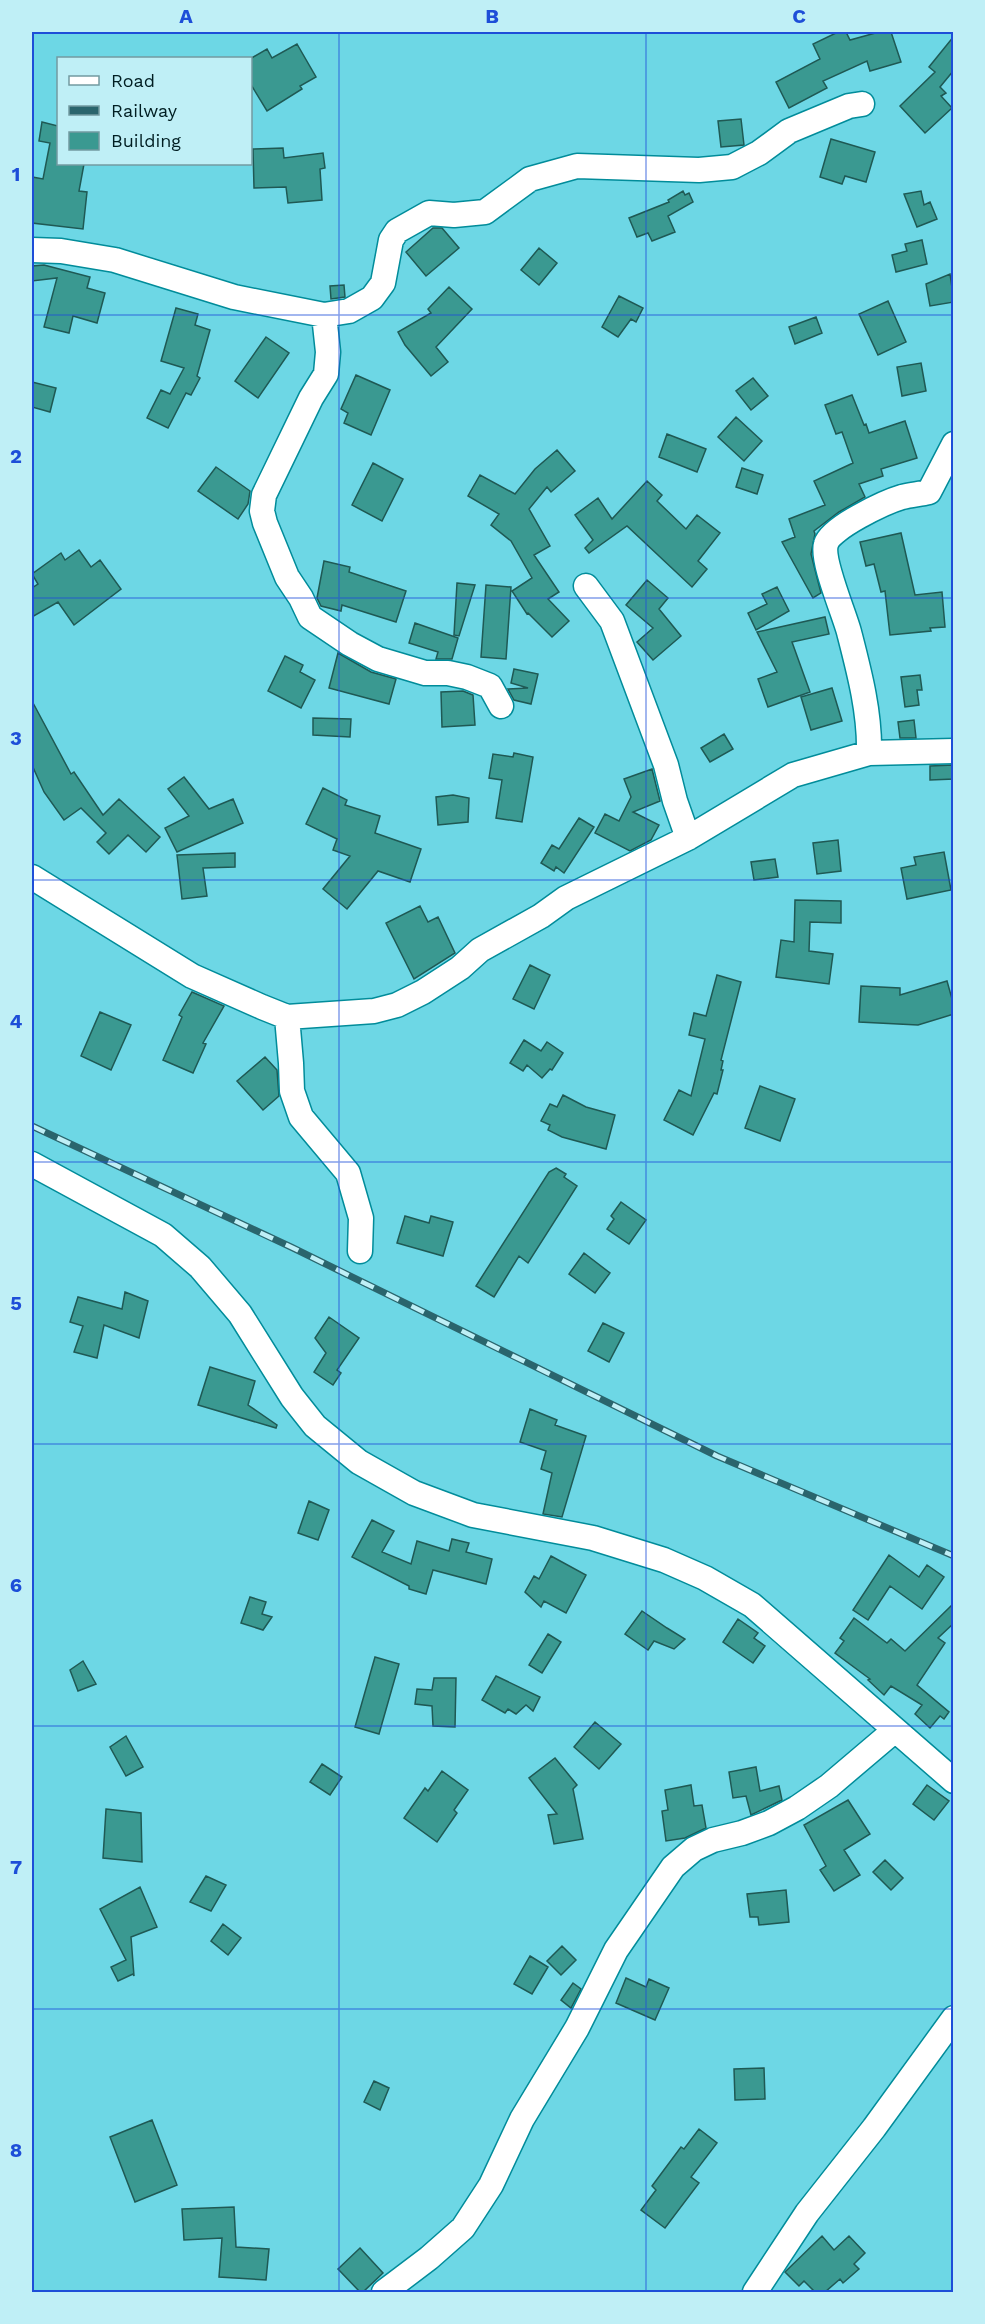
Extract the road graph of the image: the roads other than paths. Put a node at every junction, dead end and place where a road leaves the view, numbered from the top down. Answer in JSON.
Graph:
{"nodes":[{"id":1,"x":862,"y":104,"type":"dead end"},
{"id":2,"x":32,"y":250,"type":"edge"},
{"id":3,"x":324,"y":315,"type":"junction"},
{"id":4,"x":954,"y":444,"type":"edge"},
{"id":5,"x":586,"y":586,"type":"dead end"},
{"id":6,"x":501,"y":706,"type":"dead end"},
{"id":7,"x":954,"y":751,"type":"edge"},
{"id":8,"x":869,"y":753,"type":"junction"},
{"id":9,"x":688,"y":838,"type":"junction"},
{"id":10,"x":32,"y":877,"type":"edge"},
{"id":11,"x":286,"y":1017,"type":"junction"},
{"id":12,"x":32,"y":1164,"type":"edge"},
{"id":13,"x":360,"y":1251,"type":"dead end"},
{"id":14,"x":895,"y":1730,"type":"junction"},
{"id":15,"x":954,"y":1781,"type":"edge"},
{"id":16,"x":954,"y":2018,"type":"edge"},
{"id":17,"x":384,"y":2292,"type":"edge"},
{"id":18,"x":755,"y":2292,"type":"edge"}],
"edges":[{"from":1,"to":3,"type":"street"},
{"from":2,"to":3,"type":"street"},
{"from":3,"to":6,"type":"street"},
{"from":4,"to":8,"type":"street"},
{"from":5,"to":9,"type":"street"},
{"from":7,"to":8,"type":"street"},
{"from":8,"to":9,"type":"street"},
{"from":9,"to":11,"type":"street"},
{"from":10,"to":11,"type":"street"},
{"from":11,"to":13,"type":"street"},
{"from":12,"to":14,"type":"street"},
{"from":14,"to":15,"type":"street"},
{"from":14,"to":17,"type":"street"},
{"from":16,"to":18,"type":"street"}]}
